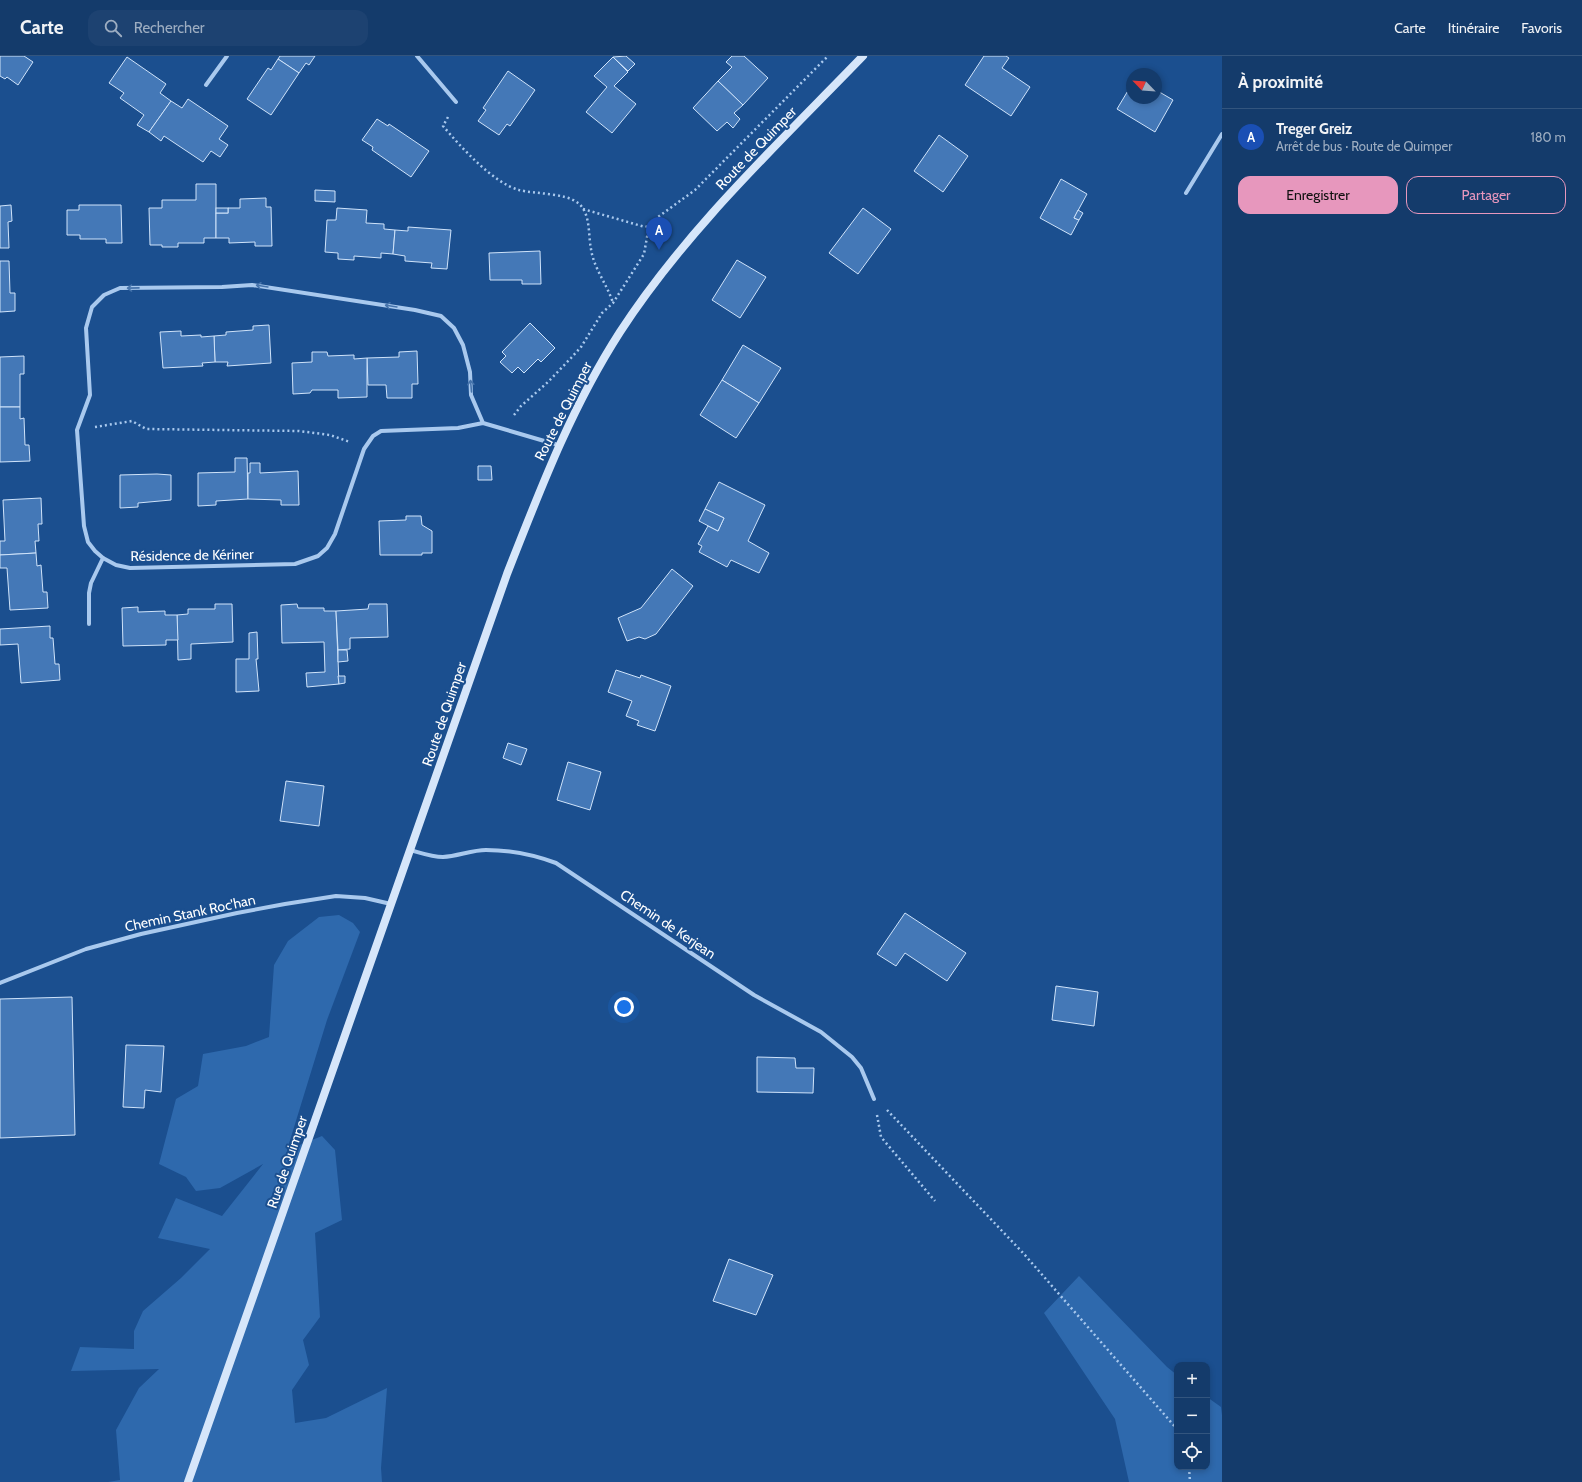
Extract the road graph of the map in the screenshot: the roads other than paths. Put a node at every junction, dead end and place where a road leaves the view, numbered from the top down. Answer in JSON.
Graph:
{"nodes":[{"id":1,"x":227,"y":56,"type":"edge"},
{"id":2,"x":417,"y":56,"type":"edge"},
{"id":3,"x":862,"y":56,"type":"edge"},
{"id":4,"x":206,"y":85,"type":"dead end"},
{"id":5,"x":456,"y":102,"type":"road end"},
{"id":6,"x":1222,"y":134,"type":"edge"},
{"id":7,"x":1186,"y":193,"type":"dead end"},
{"id":8,"x":483,"y":423,"type":"junction"},
{"id":9,"x":558,"y":445,"type":"junction"},
{"id":10,"x":103,"y":558,"type":"junction"},
{"id":11,"x":89,"y":624,"type":"dead end"},
{"id":12,"x":410,"y":850,"type":"junction"},
{"id":13,"x":391,"y":904,"type":"junction"},
{"id":14,"x":0,"y":983,"type":"edge"},
{"id":15,"x":874,"y":1099,"type":"road end"},
{"id":16,"x":188,"y":1482,"type":"edge"}],
"edges":[{"from":1,"to":4,"type":"street"},
{"from":2,"to":5,"type":"street"},
{"from":3,"to":9,"type":"main road","name":"Route de Quimper"},
{"from":6,"to":7,"type":"street"},
{"from":8,"to":9,"type":"street","name":"Résidence de Kériner"},
{"from":8,"to":10,"type":"street","name":"Résidence de Kériner"},
{"from":8,"to":10,"type":"street","name":"Résidence de Kériner","one_way":true},
{"from":9,"to":12,"type":"main road","name":"Route de Quimper"},
{"from":10,"to":11,"type":"street"},
{"from":12,"to":13,"type":"main road","name":"Rue de Quimper"},
{"from":12,"to":15,"type":"street","name":"Chemin de Kerjean"},
{"from":13,"to":14,"type":"street","name":"Chemin Stank Roc'han"},
{"from":13,"to":16,"type":"main road","name":"Rue de Quimper"}]}
